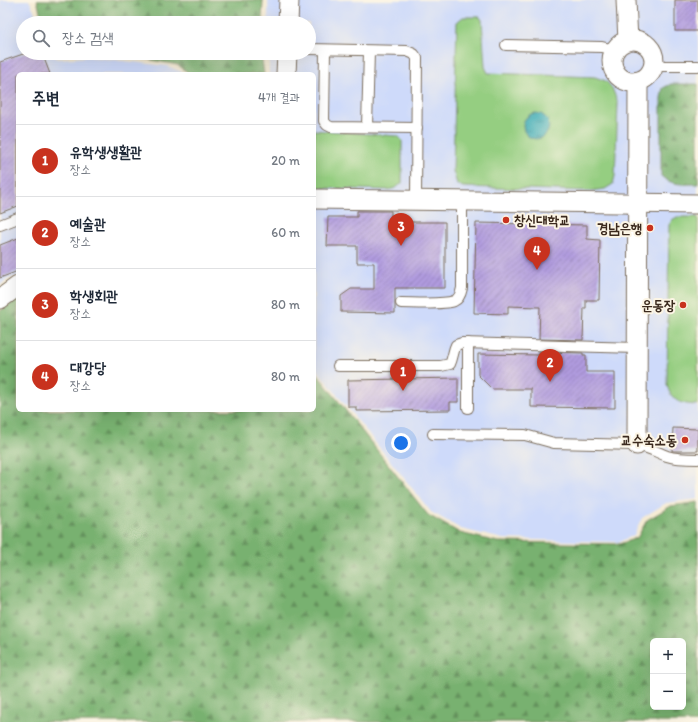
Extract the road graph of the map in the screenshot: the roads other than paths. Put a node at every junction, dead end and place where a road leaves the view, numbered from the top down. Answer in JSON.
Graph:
{"nodes":[{"id":1,"x":289,"y":0,"type":"edge"},
{"id":2,"x":626,"y":0,"type":"edge"},
{"id":3,"x":288,"y":16,"type":"edge"},
{"id":4,"x":506,"y":45,"type":"dead end"},
{"id":5,"x":621,"y":46,"type":"junction"},
{"id":6,"x":316,"y":49,"type":"edge"},
{"id":7,"x":324,"y":50,"type":"junction"},
{"id":8,"x":369,"y":50,"type":"junction"},
{"id":9,"x":287,"y":60,"type":"edge"},
{"id":10,"x":653,"y":66,"type":"junction"},
{"id":11,"x":698,"y":66,"type":"edge"},
{"id":12,"x":286,"y":72,"type":"edge"},
{"id":13,"x":638,"y":81,"type":"junction"},
{"id":14,"x":367,"y":128,"type":"junction"},
{"id":15,"x":417,"y":128,"type":"junction"},
{"id":16,"x":316,"y":199,"type":"edge"},
{"id":17,"x":416,"y":200,"type":"junction"},
{"id":18,"x":462,"y":201,"type":"junction"},
{"id":19,"x":639,"y":203,"type":"junction"},
{"id":20,"x":698,"y":204,"type":"edge"},
{"id":21,"x":16,"y":219,"type":"edge"},
{"id":22,"x":0,"y":225,"type":"edge"},
{"id":23,"x":16,"y":287,"type":"edge"},
{"id":24,"x":0,"y":299,"type":"edge"},
{"id":25,"x":401,"y":303,"type":"dead end"},
{"id":26,"x":468,"y":343,"type":"junction"},
{"id":27,"x":638,"y":348,"type":"junction"},
{"id":28,"x":338,"y":366,"type":"dead end"},
{"id":29,"x":468,"y":408,"type":"dead end"},
{"id":30,"x":433,"y":434,"type":"dead end"},
{"id":31,"x":637,"y":445,"type":"junction"},
{"id":32,"x":698,"y":459,"type":"edge"}],
"edges":[{"from":1,"to":3,"type":"street"},
{"from":2,"to":5,"type":"street"},
{"from":4,"to":5,"type":"lane"},
{"from":5,"to":10,"type":"street"},
{"from":5,"to":13,"type":"street"},
{"from":6,"to":7,"type":"lane"},
{"from":7,"to":8,"type":"lane"},
{"from":7,"to":14,"type":"lane"},
{"from":8,"to":14,"type":"lane"},
{"from":8,"to":15,"type":"lane"},
{"from":9,"to":12,"type":"street"},
{"from":10,"to":11,"type":"lane"},
{"from":10,"to":13,"type":"street"},
{"from":13,"to":19,"type":"street"},
{"from":14,"to":15,"type":"lane"},
{"from":15,"to":17,"type":"lane"},
{"from":16,"to":17,"type":"street"},
{"from":17,"to":18,"type":"street"},
{"from":18,"to":19,"type":"street"},
{"from":18,"to":25,"type":"lane"},
{"from":19,"to":20,"type":"street"},
{"from":19,"to":27,"type":"street"},
{"from":21,"to":22,"type":"lane"},
{"from":23,"to":24,"type":"street"},
{"from":26,"to":27,"type":"lane"},
{"from":26,"to":28,"type":"lane"},
{"from":26,"to":29,"type":"lane"},
{"from":27,"to":31,"type":"street"},
{"from":30,"to":31,"type":"lane"},
{"from":31,"to":32,"type":"lane"}]}
